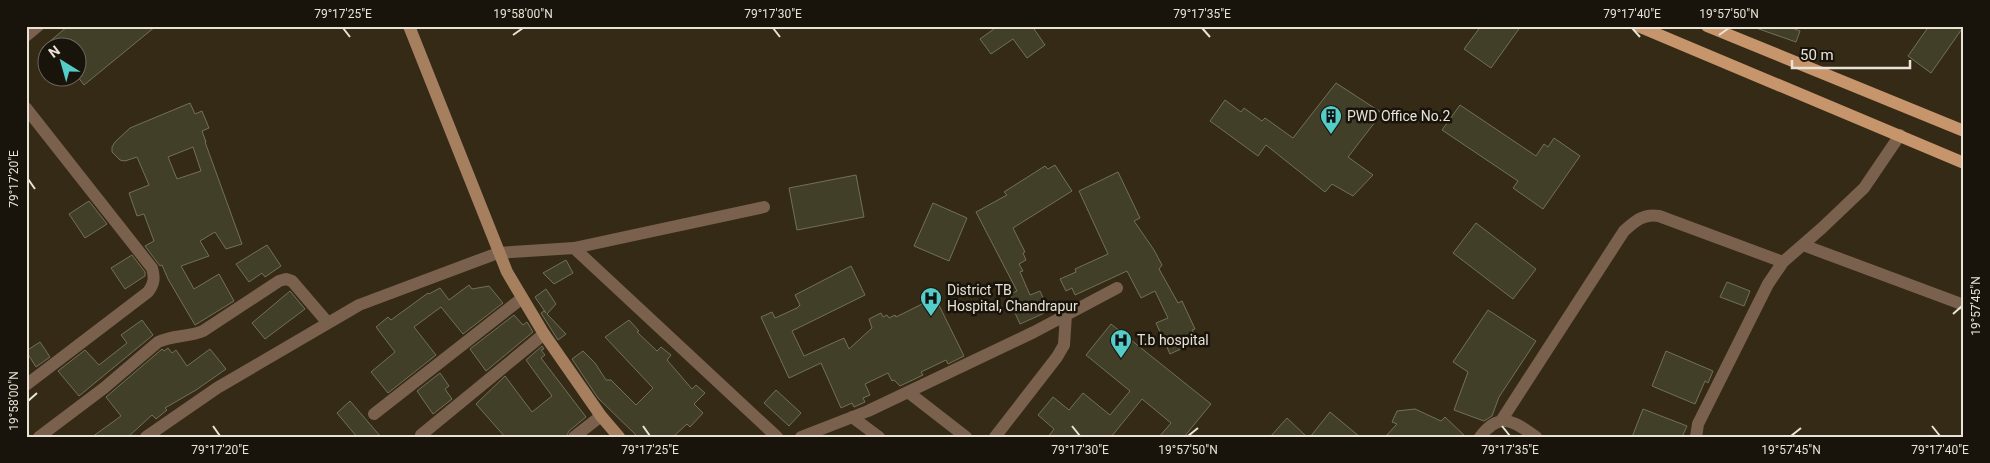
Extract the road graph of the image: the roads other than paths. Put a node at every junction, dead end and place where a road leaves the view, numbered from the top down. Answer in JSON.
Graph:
{"nodes":[{"id":1,"x":38,"y":26,"type":"edge"},
{"id":2,"x":409,"y":26,"type":"edge"},
{"id":3,"x":1638,"y":26,"type":"edge"},
{"id":4,"x":1707,"y":26,"type":"edge"},
{"id":5,"x":26,"y":36,"type":"edge"},
{"id":6,"x":26,"y":108,"type":"edge"},
{"id":7,"x":1964,"y":131,"type":"edge"},
{"id":8,"x":1900,"y":135,"type":"junction"},
{"id":9,"x":1964,"y":163,"type":"edge"},
{"id":10,"x":764,"y":207,"type":"dead end"},
{"id":11,"x":1802,"y":245,"type":"junction"},
{"id":12,"x":574,"y":248,"type":"junction"},
{"id":13,"x":498,"y":253,"type":"junction"},
{"id":14,"x":1783,"y":262,"type":"junction"},
{"id":15,"x":1117,"y":288,"type":"dead end"},
{"id":16,"x":521,"y":299,"type":"junction"},
{"id":17,"x":1964,"y":305,"type":"edge"},
{"id":18,"x":1066,"y":314,"type":"junction"},
{"id":19,"x":328,"y":323,"type":"junction"},
{"id":20,"x":544,"y":334,"type":"junction"},
{"id":21,"x":26,"y":385,"type":"edge"},
{"id":22,"x":908,"y":392,"type":"junction"},
{"id":23,"x":374,"y":414,"type":"dead end"},
{"id":24,"x":602,"y":416,"type":"junction"},
{"id":25,"x":852,"y":417,"type":"junction"},
{"id":26,"x":1501,"y":421,"type":"junction"},
{"id":27,"x":421,"y":435,"type":"dead end"},
{"id":28,"x":39,"y":437,"type":"edge"},
{"id":29,"x":146,"y":437,"type":"edge"},
{"id":30,"x":574,"y":437,"type":"edge"},
{"id":31,"x":619,"y":437,"type":"edge"},
{"id":32,"x":777,"y":437,"type":"edge"},
{"id":33,"x":801,"y":437,"type":"edge"},
{"id":34,"x":879,"y":437,"type":"edge"},
{"id":35,"x":966,"y":437,"type":"edge"},
{"id":36,"x":995,"y":437,"type":"edge"},
{"id":37,"x":1480,"y":437,"type":"edge"},
{"id":38,"x":1536,"y":437,"type":"edge"},
{"id":39,"x":1696,"y":437,"type":"edge"}],
"edges":[{"from":1,"to":5,"type":"street"},
{"from":2,"to":13,"type":"main road"},
{"from":3,"to":8,"type":"main road"},
{"from":4,"to":7,"type":"main road"},
{"from":6,"to":21,"type":"street"},
{"from":8,"to":9,"type":"main road"},
{"from":8,"to":11,"type":"street"},
{"from":10,"to":12,"type":"street"},
{"from":11,"to":14,"type":"street"},
{"from":11,"to":17,"type":"street"},
{"from":12,"to":13,"type":"street"},
{"from":12,"to":32,"type":"street"},
{"from":13,"to":16,"type":"main road"},
{"from":13,"to":19,"type":"street"},
{"from":14,"to":26,"type":"street"},
{"from":14,"to":39,"type":"street"},
{"from":15,"to":18,"type":"street"},
{"from":16,"to":20,"type":"main road"},
{"from":16,"to":23,"type":"street"},
{"from":18,"to":22,"type":"street"},
{"from":18,"to":36,"type":"street"},
{"from":19,"to":28,"type":"street"},
{"from":19,"to":29,"type":"street"},
{"from":20,"to":24,"type":"main road"},
{"from":20,"to":27,"type":"street"},
{"from":22,"to":25,"type":"street"},
{"from":22,"to":35,"type":"street"},
{"from":24,"to":30,"type":"street"},
{"from":24,"to":31,"type":"main road"},
{"from":25,"to":33,"type":"street"},
{"from":25,"to":34,"type":"street"},
{"from":26,"to":37,"type":"street"},
{"from":26,"to":38,"type":"street"}]}
